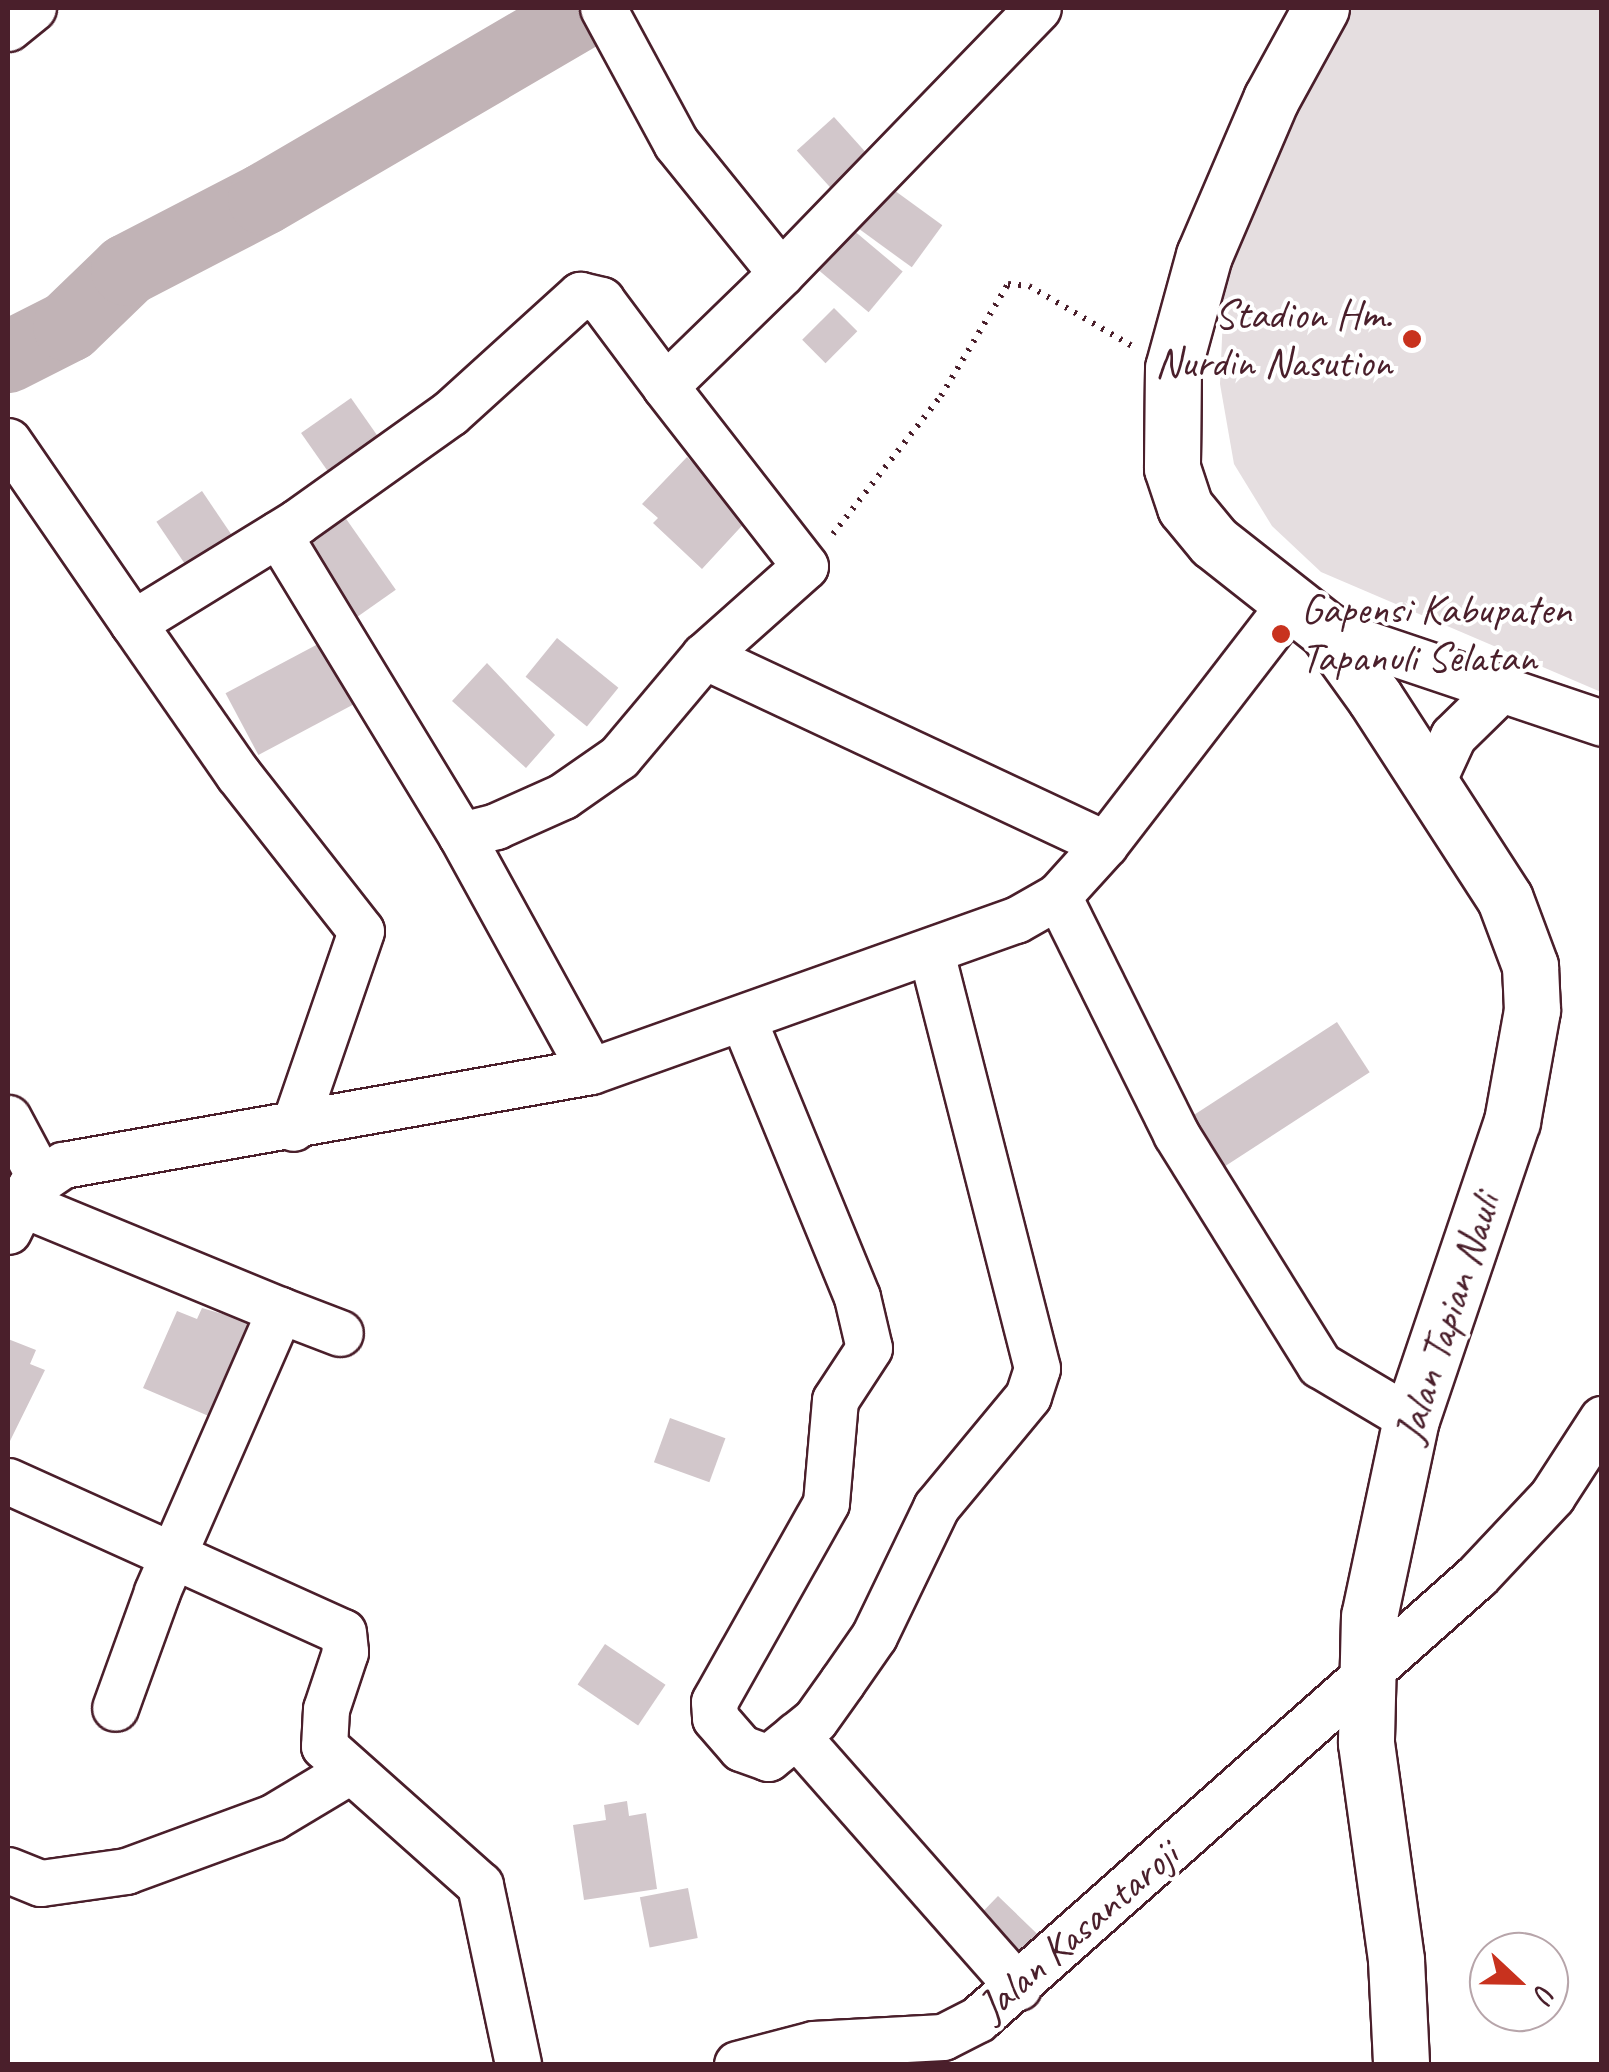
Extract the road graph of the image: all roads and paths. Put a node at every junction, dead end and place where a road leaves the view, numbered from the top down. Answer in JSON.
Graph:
{"nodes":[{"id":1,"x":33,"y":8,"type":"edge"},
{"id":2,"x":1038,"y":8,"type":"edge"},
{"id":3,"x":1321,"y":8,"type":"edge"},
{"id":4,"x":613,"y":26,"type":"edge"},
{"id":5,"x":8,"y":28,"type":"edge"},
{"id":6,"x":781,"y":273,"type":"junction"},
{"id":7,"x":1173,"y":368,"type":"junction"},
{"id":8,"x":665,"y":386,"type":"junction"},
{"id":9,"x":8,"y":441,"type":"edge"},
{"id":10,"x":278,"y":534,"type":"junction"},
{"id":11,"x":805,"y":566,"type":"junction"},
{"id":12,"x":1309,"y":615,"type":"junction"},
{"id":13,"x":133,"y":623,"type":"junction"},
{"id":14,"x":704,"y":656,"type":"junction"},
{"id":15,"x":1504,"y":687,"type":"junction"},
{"id":16,"x":1602,"y":723,"type":"edge"},
{"id":17,"x":1430,"y":786,"type":"junction"},
{"id":18,"x":461,"y":835,"type":"junction"},
{"id":19,"x":1105,"y":844,"type":"junction"},
{"id":20,"x":1058,"y":896,"type":"junction"},
{"id":21,"x":931,"y":952,"type":"junction"},
{"id":22,"x":743,"y":1018,"type":"junction"},
{"id":23,"x":591,"y":1071,"type":"junction"},
{"id":24,"x":8,"y":1118,"type":"edge"},
{"id":25,"x":293,"y":1128,"type":"junction"},
{"id":26,"x":23,"y":1204,"type":"edge"},
{"id":27,"x":280,"y":1310,"type":"junction"},
{"id":28,"x":340,"y":1333,"type":"dead end"},
{"id":29,"x":1411,"y":1419,"type":"junction"},
{"id":30,"x":1602,"y":1419,"type":"edge"},
{"id":31,"x":8,"y":1480,"type":"edge"},
{"id":32,"x":173,"y":1553,"type":"junction"},
{"id":33,"x":1364,"y":1677,"type":"junction"},
{"id":34,"x":114,"y":1708,"type":"dead end"},
{"id":35,"x":796,"y":1735,"type":"junction"},
{"id":36,"x":348,"y":1772,"type":"junction"},
{"id":37,"x":8,"y":1870,"type":"edge"},
{"id":38,"x":1018,"y":1986,"type":"junction"},
{"id":39,"x":916,"y":2052,"type":"edge"},
{"id":40,"x":518,"y":2064,"type":"edge"},
{"id":41,"x":737,"y":2064,"type":"edge"},
{"id":42,"x":1401,"y":2064,"type":"edge"}],
"edges":[{"from":1,"to":5,"type":"street"},
{"from":2,"to":6,"type":"street"},
{"from":3,"to":7,"type":"main road"},
{"from":4,"to":6,"type":"street"},
{"from":6,"to":8,"type":"street"},
{"from":7,"to":11,"type":"path"},
{"from":7,"to":12,"type":"main road"},
{"from":8,"to":10,"type":"street"},
{"from":8,"to":11,"type":"street"},
{"from":9,"to":13,"type":"street"},
{"from":10,"to":13,"type":"street"},
{"from":10,"to":18,"type":"street"},
{"from":11,"to":14,"type":"street"},
{"from":12,"to":15,"type":"street"},
{"from":12,"to":17,"type":"main road","name":"Jalan Tapian Nauli"},
{"from":12,"to":19,"type":"street"},
{"from":13,"to":25,"type":"street"},
{"from":14,"to":18,"type":"street"},
{"from":14,"to":19,"type":"street"},
{"from":15,"to":16,"type":"street"},
{"from":15,"to":17,"type":"street"},
{"from":17,"to":29,"type":"main road","name":"Jalan Tapian Nauli"},
{"from":18,"to":23,"type":"street"},
{"from":19,"to":20,"type":"street"},
{"from":20,"to":21,"type":"street"},
{"from":20,"to":29,"type":"street"},
{"from":21,"to":22,"type":"street"},
{"from":21,"to":35,"type":"street"},
{"from":22,"to":23,"type":"street"},
{"from":22,"to":35,"type":"street"},
{"from":23,"to":25,"type":"street"},
{"from":24,"to":26,"type":"street"},
{"from":25,"to":26,"type":"street"},
{"from":26,"to":27,"type":"street"},
{"from":27,"to":28,"type":"street"},
{"from":27,"to":32,"type":"street"},
{"from":29,"to":33,"type":"main road","name":"Jalan Tapian Nauli"},
{"from":30,"to":33,"type":"street","name":"Jalan Kasantaroji"},
{"from":31,"to":32,"type":"street"},
{"from":32,"to":34,"type":"street"},
{"from":32,"to":36,"type":"street"},
{"from":33,"to":38,"type":"street","name":"Jalan Kasantaroji"},
{"from":33,"to":42,"type":"main road","name":"Jalan Tapian Nauli"},
{"from":35,"to":38,"type":"street"},
{"from":36,"to":37,"type":"street"},
{"from":36,"to":40,"type":"street"},
{"from":38,"to":39,"type":"street","name":"Jalan Kasantaroji"},
{"from":39,"to":41,"type":"street","name":"Jalan Kasantaroji"}]}
